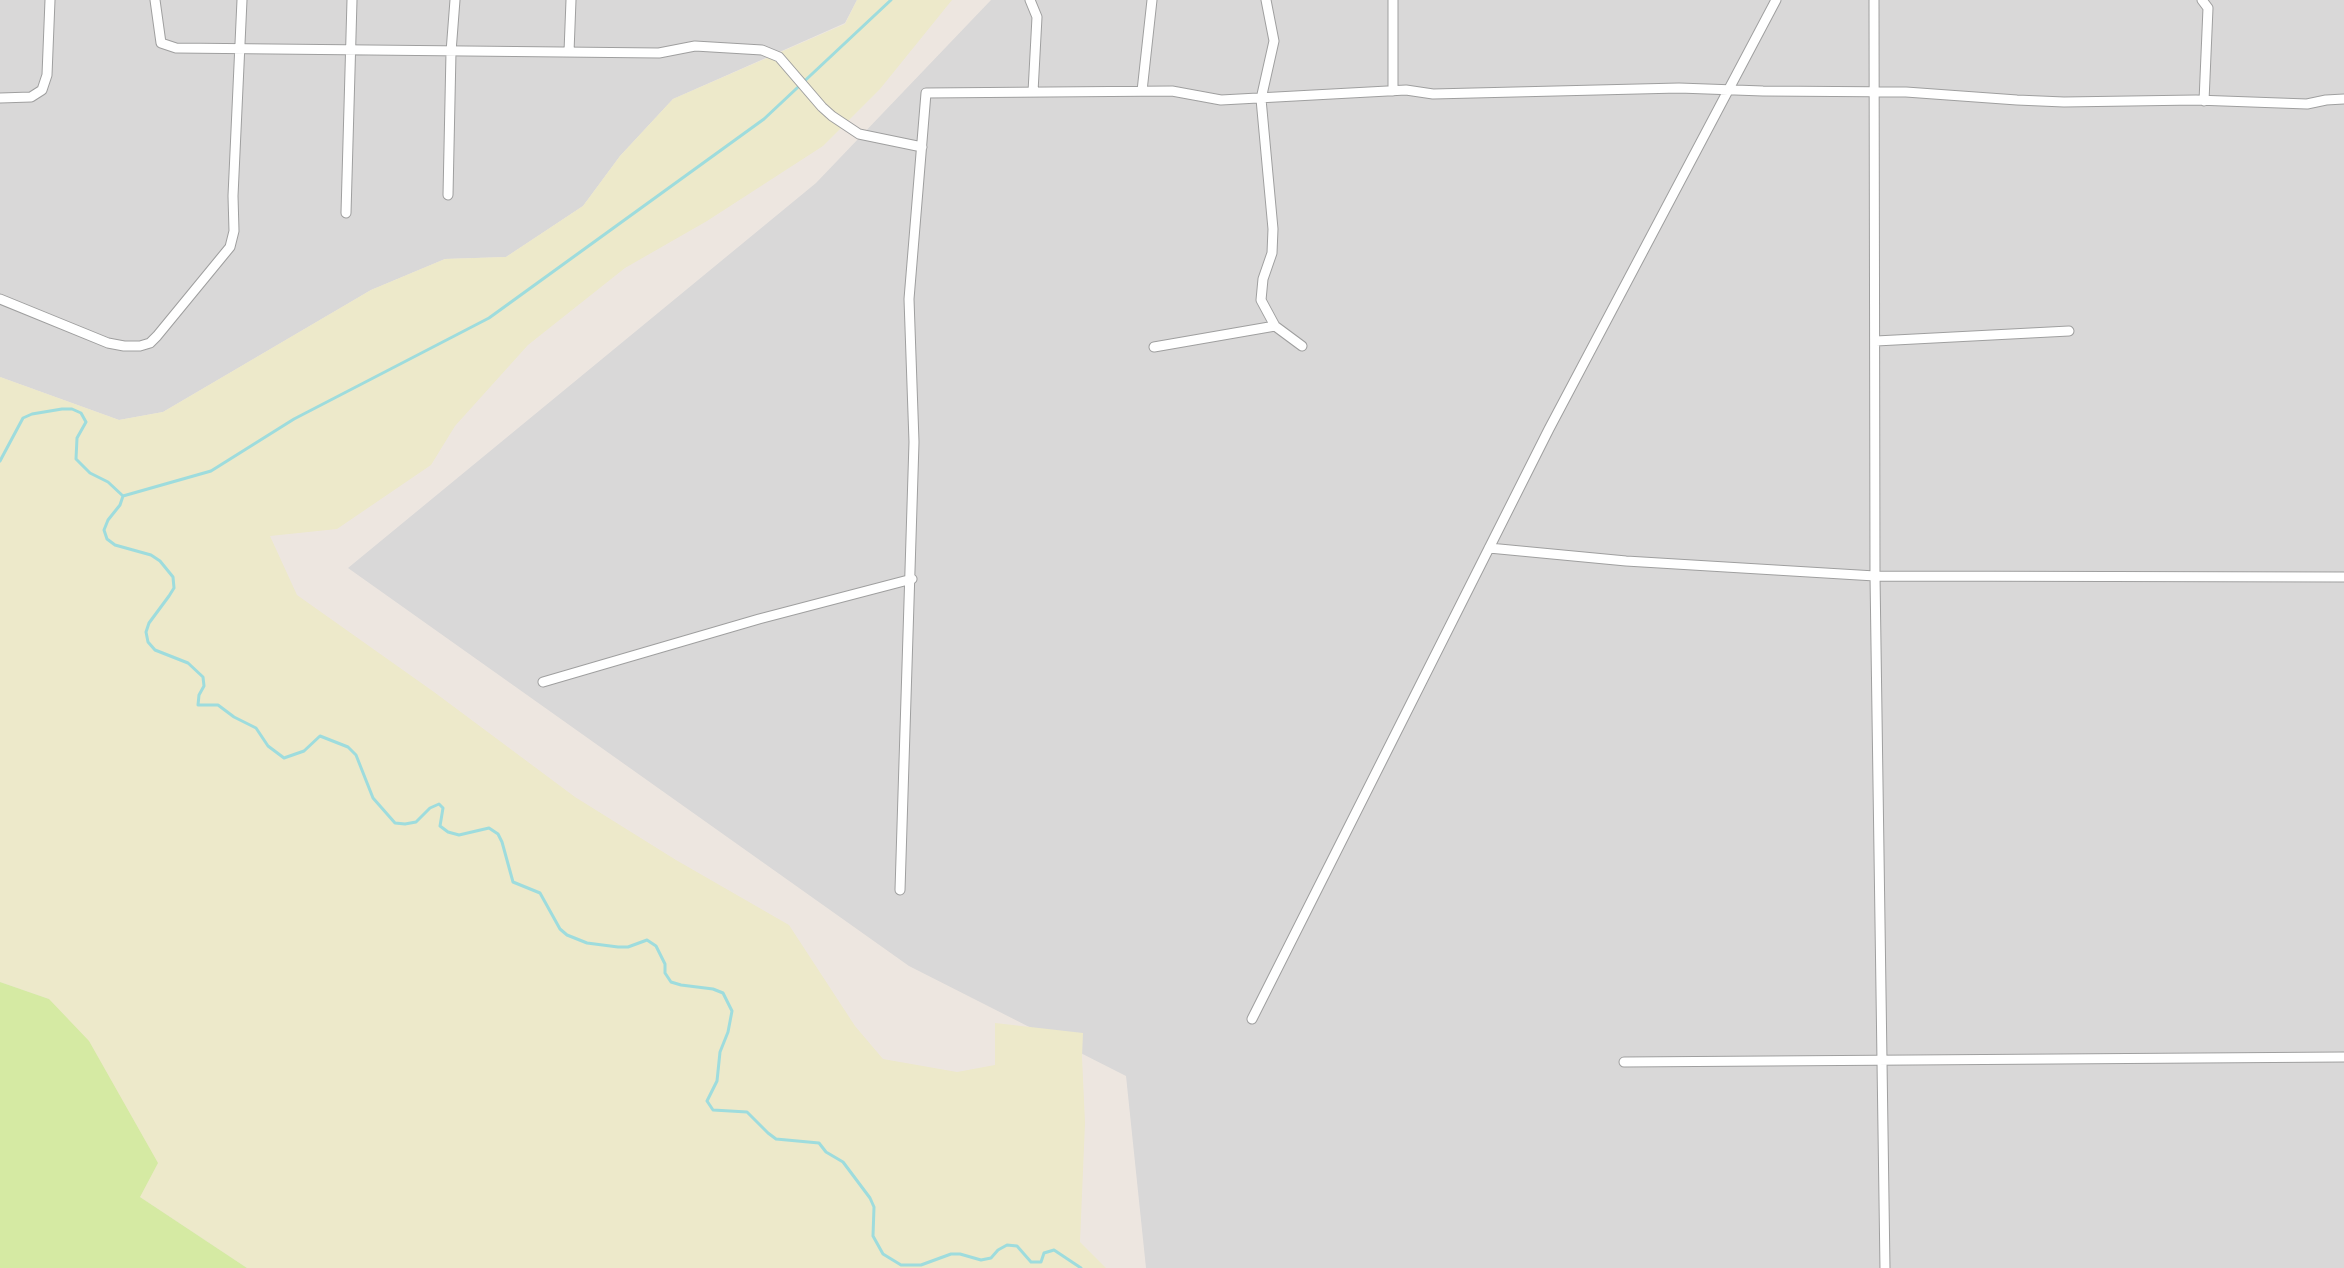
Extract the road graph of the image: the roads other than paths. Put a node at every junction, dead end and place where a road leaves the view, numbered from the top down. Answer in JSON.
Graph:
{"nodes":[{"id":1,"x":50,"y":0,"type":"edge"},
{"id":2,"x":155,"y":0,"type":"edge"},
{"id":3,"x":242,"y":0,"type":"edge"},
{"id":4,"x":352,"y":0,"type":"edge"},
{"id":5,"x":455,"y":0,"type":"edge"},
{"id":6,"x":571,"y":0,"type":"edge"},
{"id":7,"x":1030,"y":0,"type":"edge"},
{"id":8,"x":1152,"y":0,"type":"edge"},
{"id":9,"x":1266,"y":0,"type":"edge"},
{"id":10,"x":1393,"y":0,"type":"edge"},
{"id":11,"x":1776,"y":0,"type":"edge"},
{"id":12,"x":1874,"y":0,"type":"edge"},
{"id":13,"x":2202,"y":0,"type":"edge"},
{"id":14,"x":241,"y":48,"type":"junction"},
{"id":15,"x":350,"y":50,"type":"junction"},
{"id":16,"x":452,"y":52,"type":"junction"},
{"id":17,"x":569,"y":52,"type":"junction"},
{"id":18,"x":1730,"y":90,"type":"junction"},
{"id":19,"x":1142,"y":91,"type":"junction"},
{"id":20,"x":1393,"y":91,"type":"junction"},
{"id":21,"x":1033,"y":92,"type":"junction"},
{"id":22,"x":1874,"y":92,"type":"junction"},
{"id":23,"x":0,"y":98,"type":"edge"},
{"id":24,"x":1261,"y":98,"type":"junction"},
{"id":25,"x":2344,"y":99,"type":"edge"},
{"id":26,"x":2204,"y":100,"type":"junction"},
{"id":27,"x":922,"y":147,"type":"junction"},
{"id":28,"x":448,"y":195,"type":"dead end"},
{"id":29,"x":346,"y":213,"type":"dead end"},
{"id":30,"x":0,"y":299,"type":"edge"},
{"id":31,"x":1275,"y":326,"type":"junction"},
{"id":32,"x":2069,"y":331,"type":"dead end"},
{"id":33,"x":1876,"y":341,"type":"junction"},
{"id":34,"x":1302,"y":346,"type":"dead end"},
{"id":35,"x":1154,"y":347,"type":"dead end"},
{"id":36,"x":1489,"y":548,"type":"junction"},
{"id":37,"x":1875,"y":576,"type":"junction"},
{"id":38,"x":2344,"y":577,"type":"edge"},
{"id":39,"x":912,"y":579,"type":"junction"},
{"id":40,"x":543,"y":682,"type":"dead end"},
{"id":41,"x":900,"y":890,"type":"dead end"},
{"id":42,"x":1252,"y":1019,"type":"dead end"},
{"id":43,"x":2344,"y":1057,"type":"edge"},
{"id":44,"x":1882,"y":1061,"type":"junction"},
{"id":45,"x":1624,"y":1062,"type":"dead end"},
{"id":46,"x":1886,"y":1268,"type":"edge"}],
"edges":[{"from":1,"to":23,"type":"street"},
{"from":2,"to":14,"type":"street"},
{"from":3,"to":14,"type":"street"},
{"from":4,"to":15,"type":"street"},
{"from":5,"to":16,"type":"street"},
{"from":6,"to":17,"type":"street"},
{"from":7,"to":21,"type":"street"},
{"from":8,"to":19,"type":"street"},
{"from":9,"to":24,"type":"street"},
{"from":10,"to":20,"type":"street"},
{"from":11,"to":18,"type":"street"},
{"from":12,"to":22,"type":"street"},
{"from":13,"to":26,"type":"street"},
{"from":14,"to":15,"type":"street"},
{"from":14,"to":30,"type":"street"},
{"from":15,"to":16,"type":"street"},
{"from":15,"to":29,"type":"street"},
{"from":16,"to":17,"type":"street"},
{"from":16,"to":28,"type":"street"},
{"from":17,"to":27,"type":"street"},
{"from":18,"to":20,"type":"street"},
{"from":18,"to":22,"type":"street"},
{"from":18,"to":36,"type":"street"},
{"from":19,"to":21,"type":"street"},
{"from":19,"to":24,"type":"street"},
{"from":20,"to":24,"type":"street"},
{"from":21,"to":27,"type":"street"},
{"from":22,"to":26,"type":"street"},
{"from":22,"to":33,"type":"street"},
{"from":24,"to":31,"type":"street"},
{"from":25,"to":26,"type":"street"},
{"from":27,"to":39,"type":"street"},
{"from":31,"to":34,"type":"street"},
{"from":31,"to":35,"type":"street"},
{"from":32,"to":33,"type":"street"},
{"from":33,"to":37,"type":"street"},
{"from":36,"to":37,"type":"street"},
{"from":36,"to":42,"type":"street"},
{"from":37,"to":38,"type":"street"},
{"from":37,"to":44,"type":"street"},
{"from":39,"to":40,"type":"street"},
{"from":39,"to":41,"type":"street"},
{"from":43,"to":44,"type":"street"},
{"from":44,"to":45,"type":"street"},
{"from":44,"to":46,"type":"street"}]}
